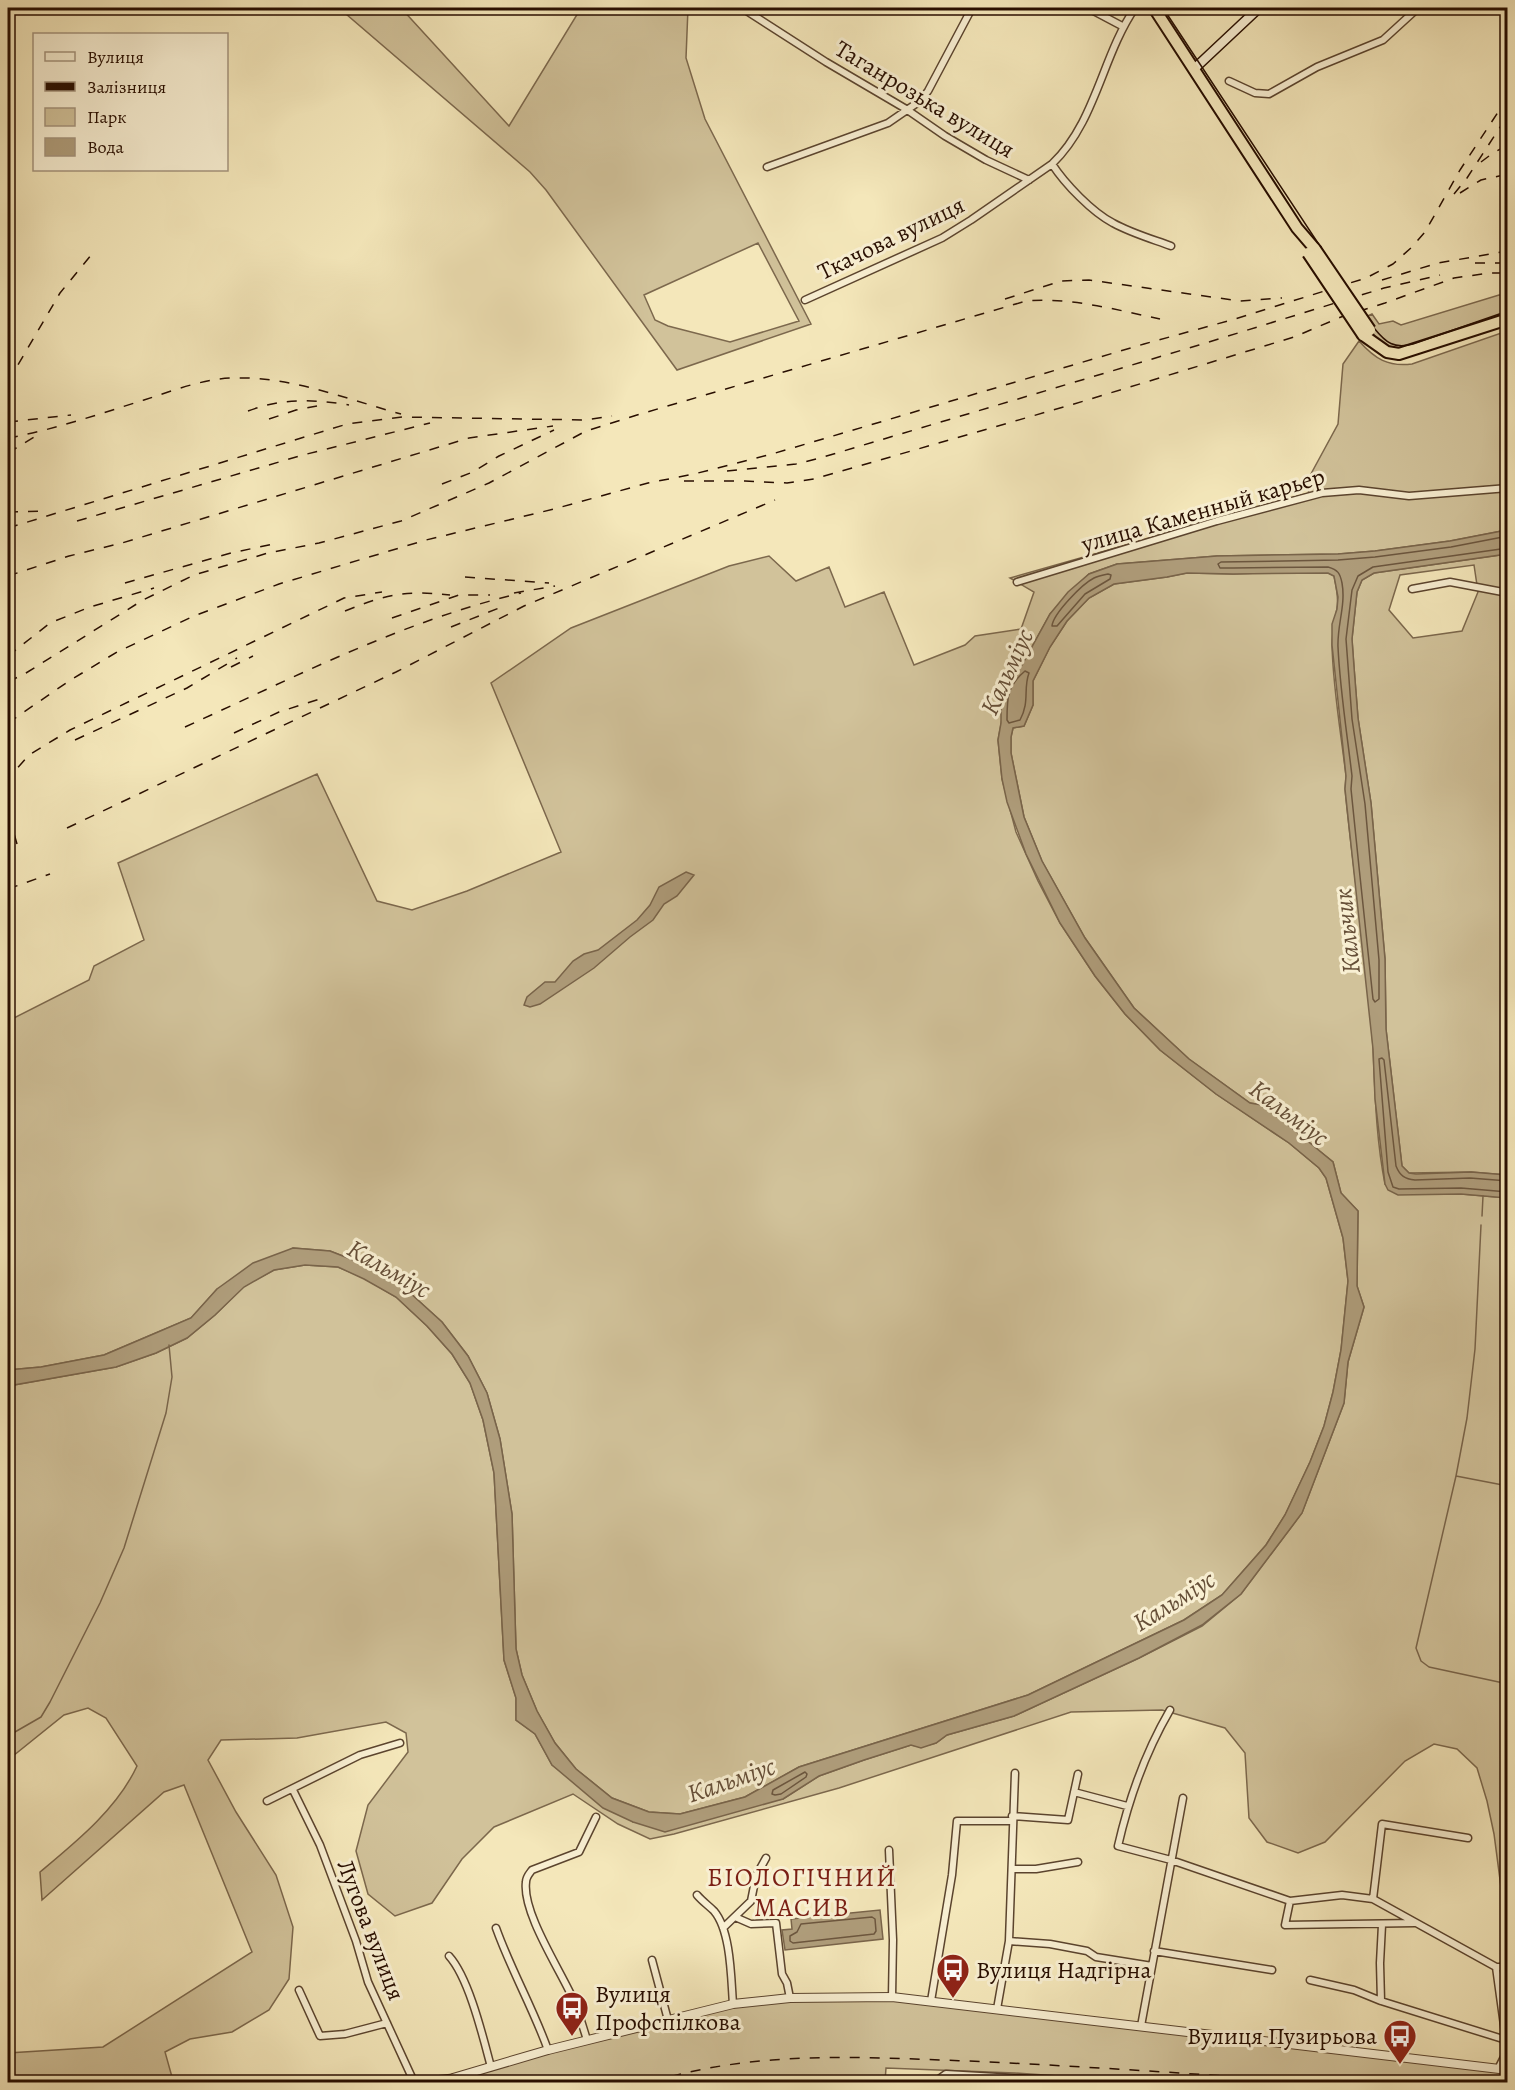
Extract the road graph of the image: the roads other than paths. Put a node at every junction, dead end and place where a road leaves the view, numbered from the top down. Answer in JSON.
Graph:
{"nodes":[{"id":1,"x":742,"y":8,"type":"edge"},
{"id":2,"x":972,"y":8,"type":"edge"},
{"id":3,"x":1088,"y":8,"type":"edge"},
{"id":4,"x":1135,"y":8,"type":"edge"},
{"id":5,"x":1154,"y":8,"type":"edge"},
{"id":6,"x":1259,"y":8,"type":"edge"},
{"id":7,"x":1415,"y":8,"type":"edge"},
{"id":8,"x":1122,"y":26,"type":"junction"},
{"id":9,"x":1194,"y":69,"type":"junction"},
{"id":10,"x":1229,"y":81,"type":"dead end"},
{"id":11,"x":906,"y":109,"type":"junction"},
{"id":12,"x":1052,"y":164,"type":"junction"},
{"id":13,"x":767,"y":167,"type":"dead end"},
{"id":14,"x":1029,"y":180,"type":"junction"},
{"id":15,"x":1171,"y":246,"type":"dead end"},
{"id":16,"x":805,"y":300,"type":"dead end"},
{"id":17,"x":1508,"y":319,"type":"edge"},
{"id":18,"x":1508,"y":488,"type":"edge"},
{"id":19,"x":1017,"y":582,"type":"dead end"},
{"id":20,"x":1412,"y":589,"type":"dead end"},
{"id":21,"x":1508,"y":593,"type":"edge"},
{"id":22,"x":1170,"y":1710,"type":"dead end"},
{"id":23,"x":400,"y":1743,"type":"dead end"},
{"id":24,"x":1015,"y":1773,"type":"dead end"},
{"id":25,"x":1078,"y":1774,"type":"dead end"},
{"id":26,"x":293,"y":1790,"type":"junction"},
{"id":27,"x":1074,"y":1792,"type":"junction"},
{"id":28,"x":1183,"y":1798,"type":"dead end"},
{"id":29,"x":267,"y":1801,"type":"dead end"},
{"id":30,"x":1127,"y":1806,"type":"junction"},
{"id":31,"x":596,"y":1817,"type":"dead end"},
{"id":32,"x":1012,"y":1818,"type":"junction"},
{"id":33,"x":1468,"y":1838,"type":"dead end"},
{"id":34,"x":889,"y":1850,"type":"dead end"},
{"id":35,"x":766,"y":1858,"type":"dead end"},
{"id":36,"x":1171,"y":1860,"type":"junction"},
{"id":37,"x":1078,"y":1862,"type":"dead end"},
{"id":38,"x":1012,"y":1869,"type":"junction"},
{"id":39,"x":697,"y":1895,"type":"dead end"},
{"id":40,"x":1372,"y":1899,"type":"junction"},
{"id":41,"x":1290,"y":1901,"type":"junction"},
{"id":42,"x":735,"y":1917,"type":"junction"},
{"id":43,"x":1417,"y":1923,"type":"junction"},
{"id":44,"x":1382,"y":1925,"type":"junction"},
{"id":45,"x":496,"y":1928,"type":"dead end"},
{"id":46,"x":723,"y":1928,"type":"junction"},
{"id":47,"x":1009,"y":1941,"type":"junction"},
{"id":48,"x":1155,"y":1951,"type":"junction"},
{"id":49,"x":449,"y":1956,"type":"dead end"},
{"id":50,"x":652,"y":1960,"type":"dead end"},
{"id":51,"x":1152,"y":1966,"type":"junction"},
{"id":52,"x":1496,"y":1967,"type":"junction"},
{"id":53,"x":1508,"y":1967,"type":"edge"},
{"id":54,"x":1272,"y":1970,"type":"dead end"},
{"id":55,"x":1310,"y":1980,"type":"dead end"},
{"id":56,"x":299,"y":1990,"type":"dead end"},
{"id":57,"x":892,"y":1996,"type":"junction"},
{"id":58,"x":790,"y":1998,"type":"junction"},
{"id":59,"x":931,"y":2001,"type":"junction"},
{"id":60,"x":1381,"y":2001,"type":"junction"},
{"id":61,"x":734,"y":2004,"type":"junction"},
{"id":62,"x":997,"y":2009,"type":"junction"},
{"id":63,"x":668,"y":2020,"type":"junction"},
{"id":64,"x":387,"y":2023,"type":"junction"},
{"id":65,"x":1141,"y":2026,"type":"junction"},
{"id":66,"x":587,"y":2040,"type":"junction"},
{"id":67,"x":1506,"y":2040,"type":"edge"},
{"id":68,"x":548,"y":2050,"type":"junction"},
{"id":69,"x":491,"y":2067,"type":"junction"},
{"id":70,"x":1498,"y":2070,"type":"junction"},
{"id":71,"x":1508,"y":2070,"type":"edge"},
{"id":72,"x":452,"y":2080,"type":"edge"},
{"id":73,"x":415,"y":2082,"type":"edge"},
{"id":74,"x":935,"y":2082,"type":"edge"},
{"id":75,"x":1082,"y":2082,"type":"edge"}],
"edges":[{"from":1,"to":11,"type":"street","name":"Таганрозька вулиця"},
{"from":2,"to":11,"type":"street"},
{"from":3,"to":8,"type":"street"},
{"from":4,"to":8,"type":"street","name":"Ткачова вулиця"},
{"from":5,"to":9,"type":"highway"},
{"from":6,"to":9,"type":"main road"},
{"from":7,"to":10,"type":"street"},
{"from":8,"to":12,"type":"street","name":"Ткачова вулиця"},
{"from":9,"to":17,"type":"highway","bridge":true},
{"from":11,"to":13,"type":"street"},
{"from":11,"to":14,"type":"street","name":"Таганрозька вулиця"},
{"from":12,"to":14,"type":"street","name":"Ткачова вулиця"},
{"from":12,"to":15,"type":"street"},
{"from":14,"to":16,"type":"street","name":"Ткачова вулиця"},
{"from":18,"to":19,"type":"street","name":"улица Каменный карьер"},
{"from":20,"to":21,"type":"street"},
{"from":22,"to":30,"type":"street"},
{"from":23,"to":26,"type":"street"},
{"from":24,"to":32,"type":"street"},
{"from":25,"to":27,"type":"street"},
{"from":26,"to":29,"type":"street"},
{"from":26,"to":64,"type":"street","name":"Лугова вулиця"},
{"from":27,"to":30,"type":"street"},
{"from":27,"to":32,"type":"street"},
{"from":28,"to":36,"type":"street"},
{"from":30,"to":36,"type":"street"},
{"from":31,"to":66,"type":"street"},
{"from":32,"to":38,"type":"street"},
{"from":32,"to":59,"type":"street"},
{"from":33,"to":40,"type":"street"},
{"from":34,"to":57,"type":"street"},
{"from":35,"to":42,"type":"street"},
{"from":36,"to":41,"type":"street"},
{"from":36,"to":48,"type":"street"},
{"from":37,"to":38,"type":"street"},
{"from":38,"to":47,"type":"street"},
{"from":39,"to":46,"type":"street"},
{"from":40,"to":41,"type":"street"},
{"from":40,"to":43,"type":"street"},
{"from":41,"to":44,"type":"street"},
{"from":42,"to":46,"type":"street"},
{"from":42,"to":58,"type":"street"},
{"from":43,"to":44,"type":"street"},
{"from":43,"to":52,"type":"street"},
{"from":44,"to":60,"type":"street"},
{"from":45,"to":68,"type":"street"},
{"from":46,"to":61,"type":"street"},
{"from":47,"to":51,"type":"street"},
{"from":47,"to":62,"type":"street"},
{"from":48,"to":51,"type":"street"},
{"from":48,"to":54,"type":"street"},
{"from":49,"to":69,"type":"street"},
{"from":50,"to":63,"type":"street"},
{"from":51,"to":65,"type":"street"},
{"from":52,"to":53,"type":"street"},
{"from":52,"to":67,"type":"street"},
{"from":55,"to":60,"type":"street"},
{"from":56,"to":64,"type":"street"},
{"from":57,"to":58,"type":"street"},
{"from":57,"to":59,"type":"street"},
{"from":58,"to":61,"type":"street"},
{"from":59,"to":62,"type":"street"},
{"from":60,"to":67,"type":"street"},
{"from":61,"to":63,"type":"street"},
{"from":62,"to":65,"type":"street"},
{"from":63,"to":66,"type":"street"},
{"from":64,"to":73,"type":"street","name":"Лугова вулиця"},
{"from":65,"to":70,"type":"street"},
{"from":66,"to":68,"type":"street"},
{"from":67,"to":70,"type":"street"},
{"from":68,"to":69,"type":"street"},
{"from":69,"to":72,"type":"street"},
{"from":70,"to":71,"type":"street"},
{"from":72,"to":73,"type":"street"},
{"from":74,"to":75,"type":"street"}]}
